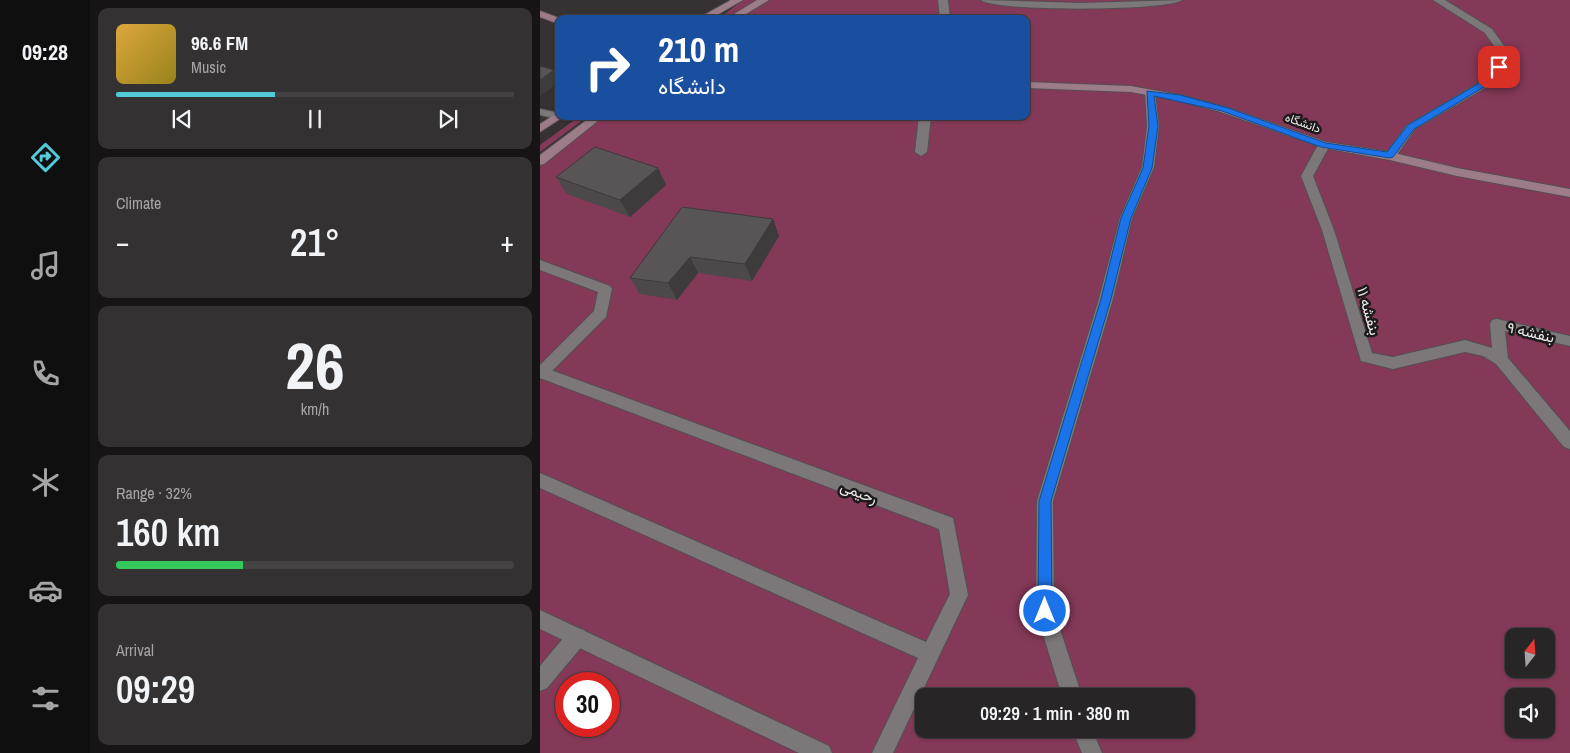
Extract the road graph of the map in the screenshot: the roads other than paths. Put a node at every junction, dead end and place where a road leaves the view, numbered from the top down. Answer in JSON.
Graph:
{"nodes":[{"id":1,"x":738,"y":0,"type":"edge"},
{"id":2,"x":764,"y":0,"type":"edge"},
{"id":3,"x":943,"y":0,"type":"edge"},
{"id":4,"x":986,"y":0,"type":"edge"},
{"id":5,"x":1177,"y":0,"type":"edge"},
{"id":6,"x":1438,"y":0,"type":"edge"},
{"id":7,"x":540,"y":14,"type":"edge"},
{"id":8,"x":710,"y":15,"type":"edge"},
{"id":9,"x":738,"y":15,"type":"edge"},
{"id":10,"x":945,"y":15,"type":"edge"},
{"id":11,"x":555,"y":20,"type":"edge"},
{"id":12,"x":1030,"y":85,"type":"edge"},
{"id":13,"x":1150,"y":92,"type":"junction"},
{"id":14,"x":540,"y":112,"type":"edge"},
{"id":15,"x":555,"y":115,"type":"edge"},
{"id":16,"x":555,"y":118,"type":"edge"},
{"id":17,"x":594,"y":120,"type":"edge"},
{"id":18,"x":925,"y":120,"type":"edge"},
{"id":19,"x":540,"y":128,"type":"edge"},
{"id":20,"x":1324,"y":145,"type":"junction"},
{"id":21,"x":921,"y":152,"type":"dead end"},
{"id":22,"x":1390,"y":156,"type":"junction"},
{"id":23,"x":540,"y":161,"type":"edge"},
{"id":24,"x":1570,"y":194,"type":"edge"},
{"id":25,"x":540,"y":265,"type":"edge"},
{"id":26,"x":1570,"y":341,"type":"edge"},
{"id":27,"x":1501,"y":360,"type":"junction"},
{"id":28,"x":541,"y":372,"type":"edge"},
{"id":29,"x":1570,"y":442,"type":"edge"},
{"id":30,"x":540,"y":480,"type":"edge"},
{"id":31,"x":540,"y":619,"type":"edge"},
{"id":32,"x":577,"y":637,"type":"junction"},
{"id":33,"x":930,"y":654,"type":"junction"},
{"id":34,"x":540,"y":681,"type":"edge"},
{"id":35,"x":1069,"y":688,"type":"edge"},
{"id":36,"x":1086,"y":738,"type":"edge"},
{"id":37,"x":822,"y":753,"type":"edge"},
{"id":38,"x":882,"y":753,"type":"edge"},
{"id":39,"x":1092,"y":753,"type":"edge"}],
"edges":[{"from":1,"to":8,"type":"main road"},
{"from":2,"to":9,"type":"main road"},
{"from":3,"to":10,"type":"street"},
{"from":4,"to":5,"type":"street"},
{"from":6,"to":22,"type":"street"},
{"from":7,"to":11,"type":"main road"},
{"from":12,"to":13,"type":"main road","name":"دانشگاه"},
{"from":13,"to":20,"type":"main road","name":"دانشگاه"},
{"from":13,"to":35,"type":"street"},
{"from":14,"to":15,"type":"street"},
{"from":16,"to":19,"type":"main road"},
{"from":17,"to":23,"type":"main road"},
{"from":18,"to":21,"type":"street"},
{"from":20,"to":22,"type":"main road","name":"دانشگاه"},
{"from":20,"to":27,"type":"street","name":"بنفشه ۱۱"},
{"from":22,"to":24,"type":"main road","name":"دانشگاه"},
{"from":25,"to":28,"type":"street"},
{"from":26,"to":27,"type":"street","name":"بنفشه ۹"},
{"from":27,"to":29,"type":"street"},
{"from":28,"to":33,"type":"street","name":"رحیمی"},
{"from":30,"to":33,"type":"street"},
{"from":31,"to":32,"type":"street"},
{"from":32,"to":34,"type":"street"},
{"from":32,"to":37,"type":"street"},
{"from":33,"to":38,"type":"street","name":"رحیمی"},
{"from":36,"to":39,"type":"street"}]}
